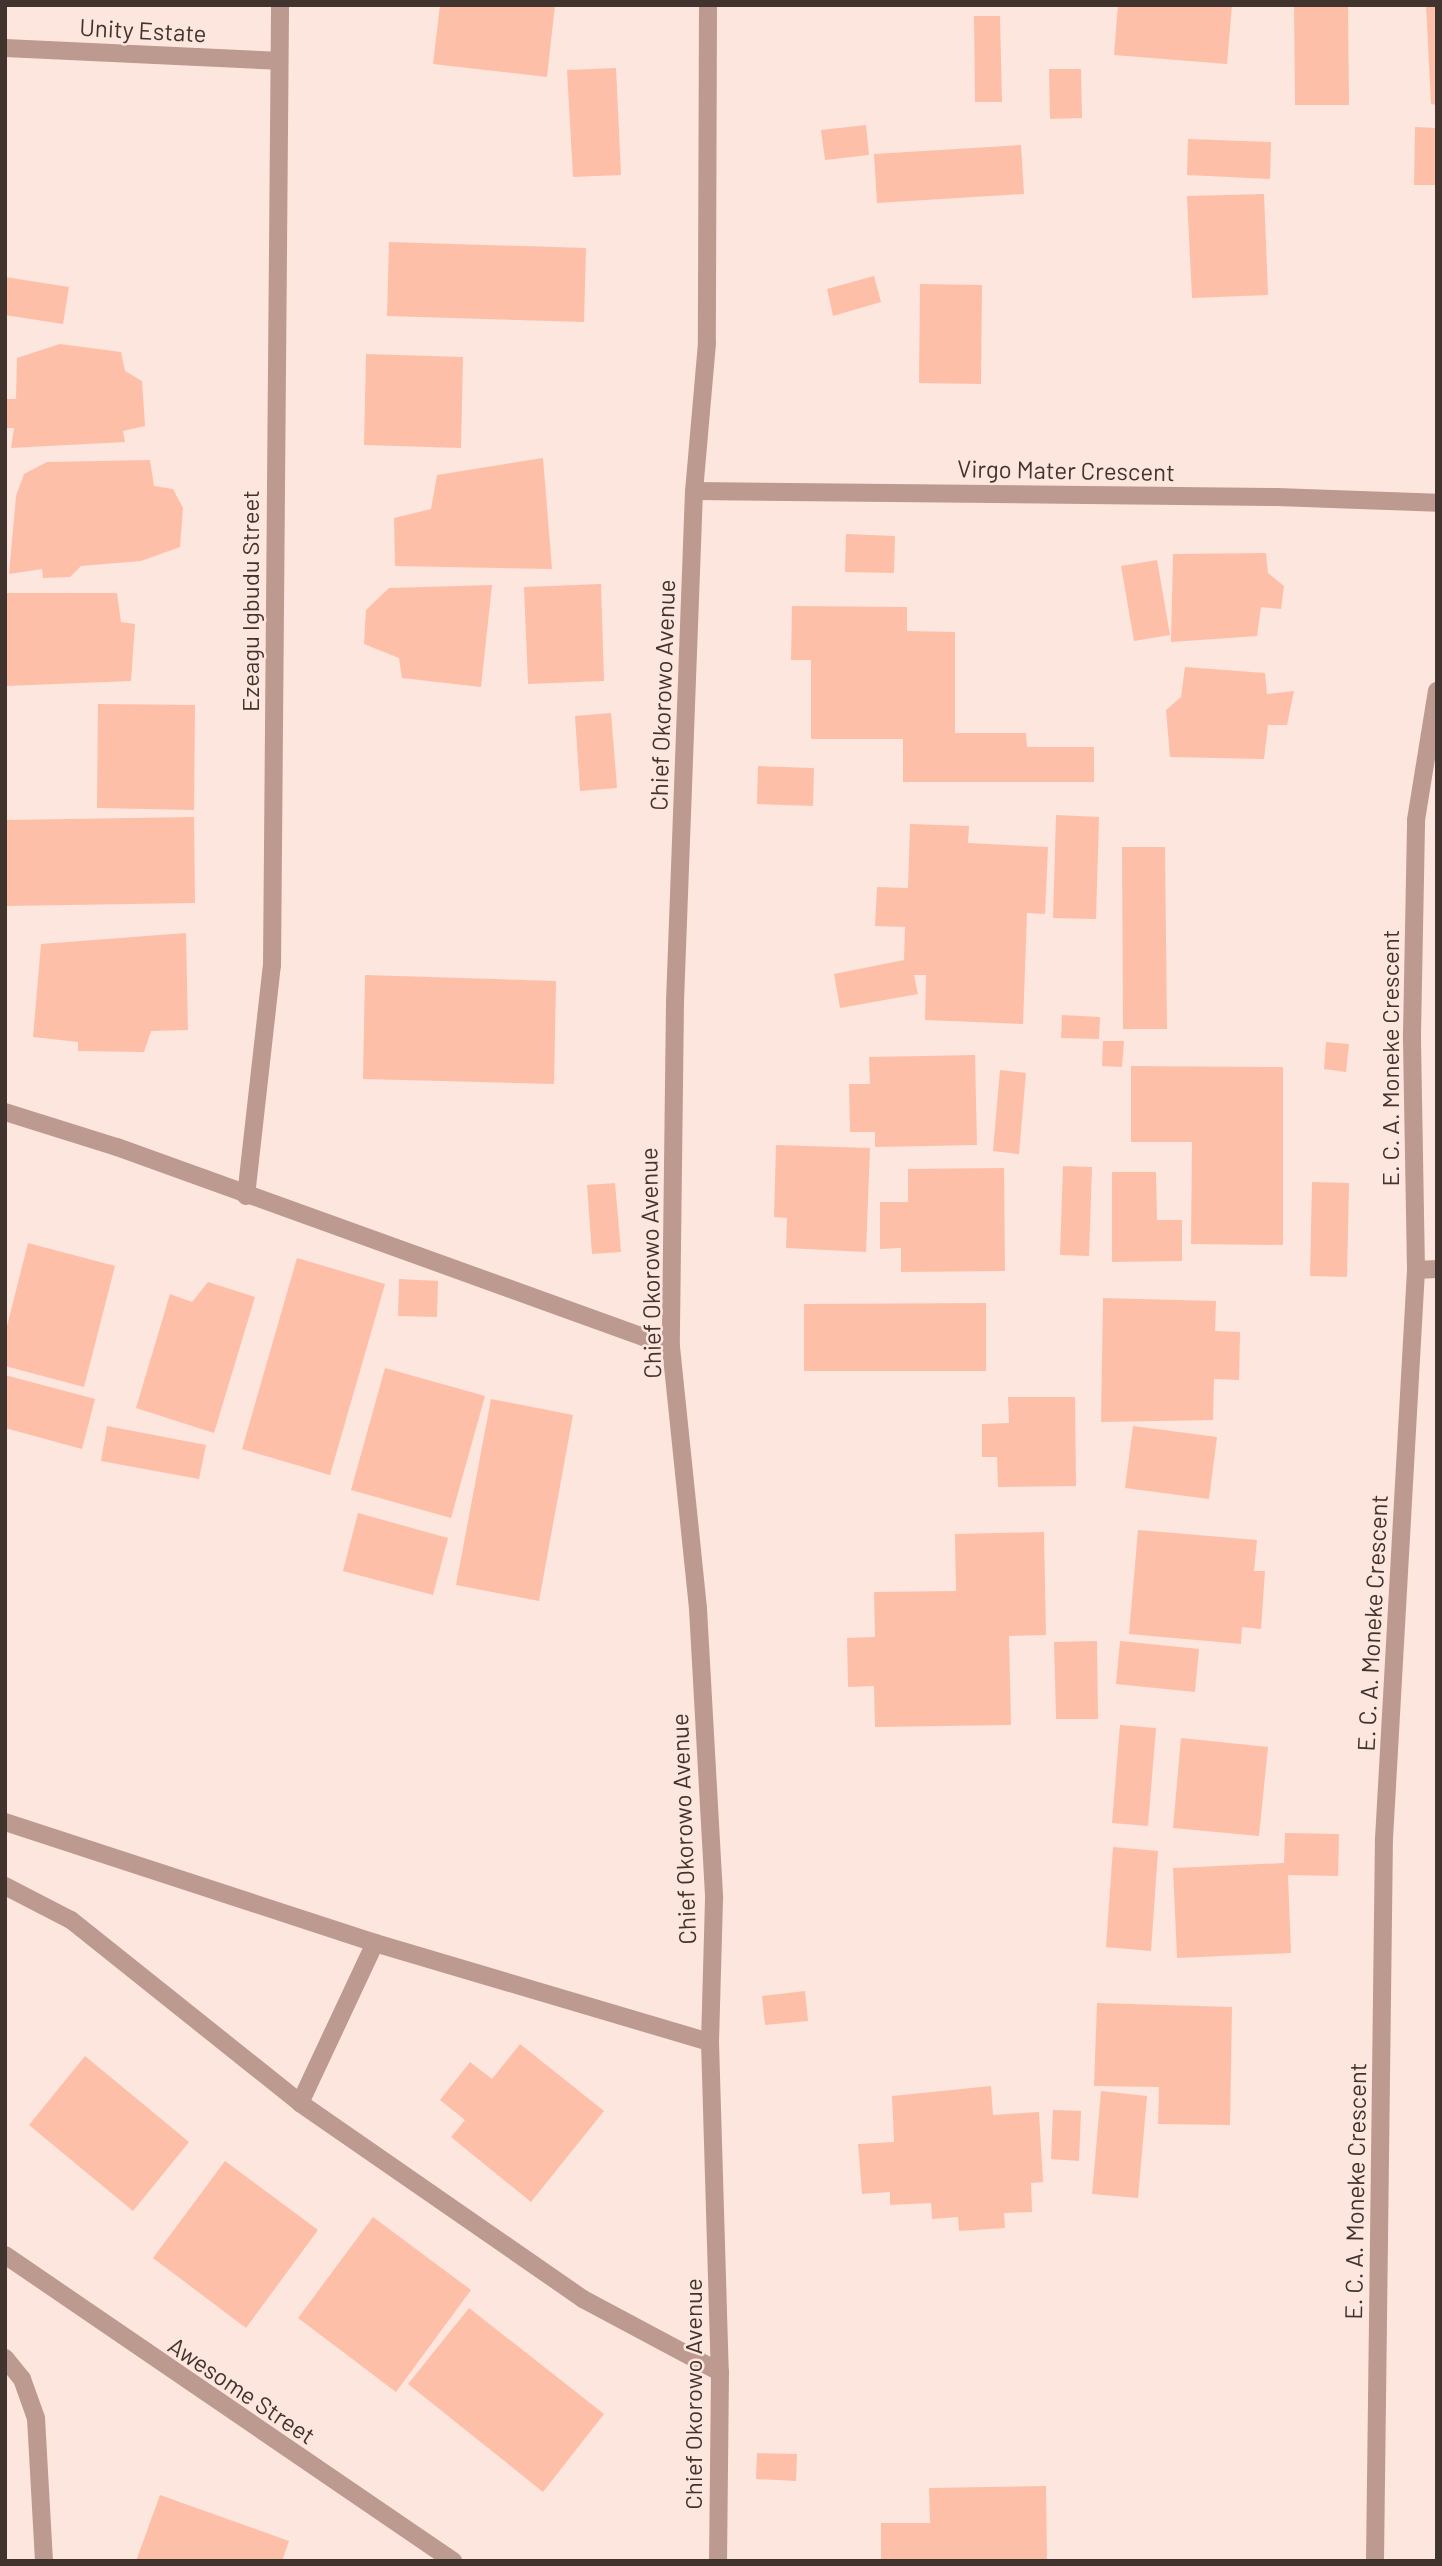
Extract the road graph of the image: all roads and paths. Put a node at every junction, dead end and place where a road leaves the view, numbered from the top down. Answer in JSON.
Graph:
{"nodes":[{"id":1,"x":280,"y":5,"type":"edge"},
{"id":2,"x":708,"y":5,"type":"edge"},
{"id":3,"x":5,"y":48,"type":"edge"},
{"id":4,"x":278,"y":61,"type":"junction"},
{"id":5,"x":694,"y":491,"type":"junction"},
{"id":6,"x":1437,"y":503,"type":"edge"},
{"id":7,"x":1437,"y":691,"type":"edge"},
{"id":8,"x":5,"y":1112,"type":"edge"},
{"id":9,"x":246,"y":1196,"type":"junction"},
{"id":10,"x":1437,"y":1269,"type":"edge"},
{"id":11,"x":1416,"y":1270,"type":"junction"},
{"id":12,"x":671,"y":1347,"type":"junction"},
{"id":13,"x":5,"y":1822,"type":"edge"},
{"id":14,"x":5,"y":1886,"type":"edge"},
{"id":15,"x":375,"y":1943,"type":"junction"},
{"id":16,"x":710,"y":2042,"type":"junction"},
{"id":17,"x":300,"y":2104,"type":"junction"},
{"id":18,"x":5,"y":2255,"type":"edge"},
{"id":19,"x":5,"y":2358,"type":"edge"},
{"id":20,"x":720,"y":2372,"type":"junction"},
{"id":21,"x":44,"y":2561,"type":"edge"},
{"id":22,"x":453,"y":2561,"type":"edge"},
{"id":23,"x":718,"y":2561,"type":"edge"},
{"id":24,"x":1375,"y":2561,"type":"edge"}],
"edges":[{"from":1,"to":4,"type":"street","name":"Ezeagu Igbudu Street"},
{"from":2,"to":5,"type":"street","name":"Chief Okorowo Avenue"},
{"from":3,"to":4,"type":"street","name":"Unity Estate"},
{"from":4,"to":9,"type":"street","name":"Ezeagu Igbudu Street"},
{"from":5,"to":6,"type":"street","name":"Virgo Mater Crescent"},
{"from":5,"to":12,"type":"street","name":"Chief Okorowo Avenue"},
{"from":7,"to":11,"type":"street","name":"E. C. A. Moneke Crescent"},
{"from":8,"to":9,"type":"street"},
{"from":9,"to":12,"type":"street"},
{"from":10,"to":11,"type":"street"},
{"from":11,"to":24,"type":"street","name":"E. C. A. Moneke Crescent"},
{"from":12,"to":16,"type":"street","name":"Chief Okorowo Avenue"},
{"from":13,"to":15,"type":"street"},
{"from":14,"to":17,"type":"street"},
{"from":15,"to":16,"type":"street"},
{"from":15,"to":17,"type":"street"},
{"from":16,"to":20,"type":"street","name":"Chief Okorowo Avenue"},
{"from":17,"to":20,"type":"street"},
{"from":18,"to":22,"type":"street","name":"Awesome Street"},
{"from":19,"to":21,"type":"street"},
{"from":20,"to":23,"type":"street","name":"Chief Okorowo Avenue"}]}
